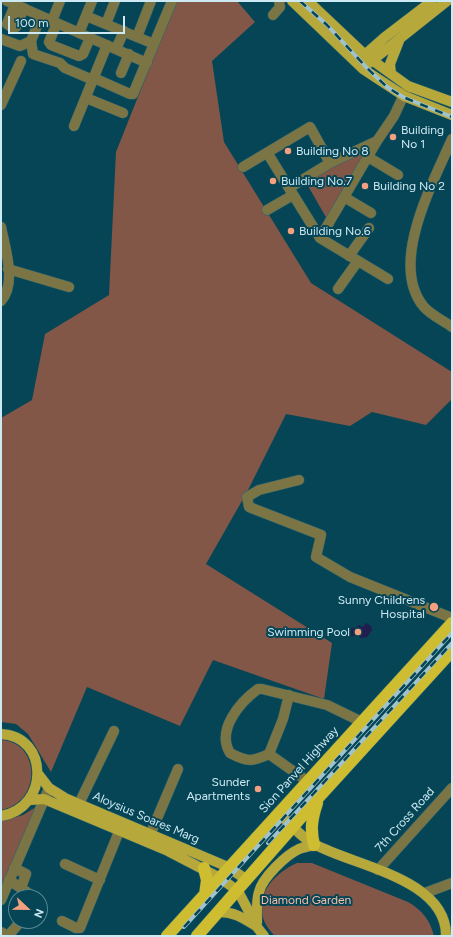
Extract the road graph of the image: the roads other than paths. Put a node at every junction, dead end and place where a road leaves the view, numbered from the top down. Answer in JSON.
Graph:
{"nodes":[{"id":1,"x":60,"y":1,"type":"edge"},
{"id":2,"x":92,"y":1,"type":"edge"},
{"id":3,"x":115,"y":1,"type":"edge"},
{"id":4,"x":151,"y":1,"type":"edge"},
{"id":5,"x":279,"y":1,"type":"edge"},
{"id":6,"x":292,"y":1,"type":"edge"},
{"id":7,"x":308,"y":1,"type":"edge"},
{"id":8,"x":432,"y":1,"type":"edge"},
{"id":9,"x":447,"y":1,"type":"edge"},
{"id":10,"x":168,"y":2,"type":"edge"},
{"id":11,"x":13,"y":3,"type":"edge"},
{"id":12,"x":273,"y":15,"type":"dead end"},
{"id":13,"x":41,"y":16,"type":"junction"},
{"id":14,"x":86,"y":16,"type":"junction"},
{"id":15,"x":54,"y":22,"type":"junction"},
{"id":16,"x":106,"y":24,"type":"junction"},
{"id":17,"x":124,"y":31,"type":"junction"},
{"id":18,"x":341,"y":32,"type":"junction"},
{"id":19,"x":79,"y":33,"type":"junction"},
{"id":20,"x":137,"y":37,"type":"junction"},
{"id":21,"x":90,"y":38,"type":"junction"},
{"id":22,"x":400,"y":38,"type":"junction"},
{"id":23,"x":1,"y":39,"type":"edge"},
{"id":24,"x":31,"y":41,"type":"junction"},
{"id":25,"x":334,"y":41,"type":"junction"},
{"id":26,"x":154,"y":44,"type":"junction"},
{"id":27,"x":111,"y":47,"type":"junction"},
{"id":28,"x":64,"y":50,"type":"junction"},
{"id":29,"x":129,"y":54,"type":"junction"},
{"id":30,"x":369,"y":58,"type":"junction"},
{"id":31,"x":21,"y":61,"type":"dead end"},
{"id":32,"x":60,"y":63,"type":"junction"},
{"id":33,"x":147,"y":63,"type":"junction"},
{"id":34,"x":360,"y":66,"type":"junction"},
{"id":35,"x":122,"y":73,"type":"dead end"},
{"id":36,"x":391,"y":74,"type":"junction"},
{"id":37,"x":93,"y":79,"type":"junction"},
{"id":38,"x":406,"y":91,"type":"junction"},
{"id":39,"x":432,"y":94,"type":"junction"},
{"id":40,"x":86,"y":98,"type":"junction"},
{"id":41,"x":452,"y":102,"type":"edge"},
{"id":42,"x":1,"y":105,"type":"edge"},
{"id":43,"x":428,"y":105,"type":"junction"},
{"id":44,"x":123,"y":113,"type":"dead end"},
{"id":45,"x":452,"y":115,"type":"edge"},
{"id":46,"x":74,"y":126,"type":"dead end"},
{"id":47,"x":452,"y":139,"type":"edge"},
{"id":48,"x":377,"y":141,"type":"junction"},
{"id":49,"x":268,"y":154,"type":"junction"},
{"id":50,"x":368,"y":157,"type":"junction"},
{"id":51,"x":330,"y":163,"type":"junction"},
{"id":52,"x":243,"y":168,"type":"dead end"},
{"id":53,"x":398,"y":175,"type":"dead end"},
{"id":54,"x":291,"y":191,"type":"junction"},
{"id":55,"x":344,"y":197,"type":"junction"},
{"id":56,"x":267,"y":210,"type":"dead end"},
{"id":57,"x":371,"y":213,"type":"dead end"},
{"id":58,"x":1,"y":227,"type":"edge"},
{"id":59,"x":369,"y":228,"type":"dead end"},
{"id":60,"x":320,"y":238,"type":"junction"},
{"id":61,"x":353,"y":258,"type":"junction"},
{"id":62,"x":8,"y":268,"type":"junction"},
{"id":63,"x":388,"y":279,"type":"dead end"},
{"id":64,"x":69,"y":287,"type":"dead end"},
{"id":65,"x":338,"y":289,"type":"dead end"},
{"id":66,"x":1,"y":301,"type":"edge"},
{"id":67,"x":452,"y":327,"type":"edge"},
{"id":68,"x":299,"y":480,"type":"dead end"},
{"id":69,"x":452,"y":618,"type":"edge"},
{"id":70,"x":452,"y":623,"type":"edge"},
{"id":71,"x":452,"y":651,"type":"edge"},
{"id":72,"x":289,"y":695,"type":"junction"},
{"id":73,"x":362,"y":722,"type":"junction"},
{"id":74,"x":114,"y":731,"type":"dead end"},
{"id":75,"x":1,"y":734,"type":"edge"},
{"id":76,"x":269,"y":754,"type":"junction"},
{"id":77,"x":178,"y":769,"type":"dead end"},
{"id":78,"x":38,"y":775,"type":"junction"},
{"id":79,"x":307,"y":781,"type":"junction"},
{"id":80,"x":49,"y":788,"type":"junction"},
{"id":81,"x":452,"y":788,"type":"edge"},
{"id":82,"x":318,"y":798,"type":"junction"},
{"id":83,"x":30,"y":800,"type":"junction"},
{"id":84,"x":44,"y":800,"type":"junction"},
{"id":85,"x":77,"y":809,"type":"junction"},
{"id":86,"x":278,"y":813,"type":"junction"},
{"id":87,"x":1,"y":816,"type":"edge"},
{"id":88,"x":121,"y":826,"type":"junction"},
{"id":89,"x":293,"y":826,"type":"junction"},
{"id":90,"x":149,"y":838,"type":"junction"},
{"id":91,"x":314,"y":845,"type":"junction"},
{"id":92,"x":194,"y":858,"type":"junction"},
{"id":93,"x":65,"y":864,"type":"dead end"},
{"id":94,"x":228,"y":867,"type":"junction"},
{"id":95,"x":14,"y":868,"type":"junction"},
{"id":96,"x":204,"y":868,"type":"junction"},
{"id":97,"x":378,"y":870,"type":"junction"},
{"id":98,"x":220,"y":878,"type":"junction"},
{"id":99,"x":9,"y":880,"type":"junction"},
{"id":100,"x":100,"y":880,"type":"junction"},
{"id":101,"x":247,"y":880,"type":"junction"},
{"id":102,"x":452,"y":883,"type":"edge"},
{"id":103,"x":21,"y":888,"type":"joint"},
{"id":104,"x":238,"y":891,"type":"junction"},
{"id":105,"x":425,"y":893,"type":"junction"},
{"id":106,"x":205,"y":895,"type":"junction"},
{"id":107,"x":1,"y":900,"type":"edge"},
{"id":108,"x":219,"y":912,"type":"junction"},
{"id":109,"x":62,"y":922,"type":"dead end"},
{"id":110,"x":257,"y":927,"type":"junction"},
{"id":111,"x":14,"y":929,"type":"edge"},
{"id":112,"x":1,"y":932,"type":"edge"},
{"id":113,"x":167,"y":936,"type":"edge"},
{"id":114,"x":197,"y":936,"type":"edge"},
{"id":115,"x":264,"y":936,"type":"edge"},
{"id":116,"x":446,"y":936,"type":"edge"}],
"edges":[{"from":1,"to":15,"type":"street"},
{"from":2,"to":14,"type":"street"},
{"from":3,"to":16,"type":"street"},
{"from":4,"to":20,"type":"street"},
{"from":5,"to":12,"type":"street"},
{"from":6,"to":25,"type":"main road"},
{"from":7,"to":18,"type":"main road"},
{"from":8,"to":30,"type":"main road"},
{"from":9,"to":22,"type":"main road"},
{"from":10,"to":26,"type":"street"},
{"from":11,"to":13,"type":"street"},
{"from":13,"to":15,"type":"street"},
{"from":13,"to":24,"type":"street"},
{"from":14,"to":16,"type":"street"},
{"from":14,"to":19,"type":"street"},
{"from":15,"to":19,"type":"street"},
{"from":15,"to":28,"type":"street"},
{"from":16,"to":17,"type":"street"},
{"from":17,"to":20,"type":"street"},
{"from":17,"to":27,"type":"street"},
{"from":18,"to":25,"type":"main road"},
{"from":18,"to":30,"type":"main road"},
{"from":19,"to":21,"type":"street"},
{"from":20,"to":26,"type":"street"},
{"from":21,"to":27,"type":"street"},
{"from":21,"to":28,"type":"street"},
{"from":22,"to":30,"type":"main road"},
{"from":22,"to":36,"type":"main road"},
{"from":23,"to":24,"type":"street"},
{"from":24,"to":32,"type":"street"},
{"from":25,"to":34,"type":"main road"},
{"from":26,"to":33,"type":"street"},
{"from":27,"to":29,"type":"street"},
{"from":27,"to":37,"type":"street"},
{"from":28,"to":32,"type":"street"},
{"from":29,"to":33,"type":"street"},
{"from":29,"to":35,"type":"street"},
{"from":30,"to":34,"type":"main road"},
{"from":30,"to":36,"type":"main road"},
{"from":31,"to":42,"type":"street"},
{"from":32,"to":37,"type":"street"},
{"from":33,"to":37,"type":"street"},
{"from":34,"to":38,"type":"main road"},
{"from":36,"to":38,"type":"main road"},
{"from":37,"to":40,"type":"street"},
{"from":38,"to":39,"type":"main road"},
{"from":38,"to":43,"type":"main road"},
{"from":38,"to":48,"type":"street"},
{"from":39,"to":41,"type":"main road"},
{"from":39,"to":43,"type":"street"},
{"from":40,"to":44,"type":"street"},
{"from":40,"to":46,"type":"street"},
{"from":43,"to":45,"type":"main road"},
{"from":47,"to":67,"type":"street"},
{"from":48,"to":50,"type":"street"},
{"from":48,"to":51,"type":"street"},
{"from":49,"to":51,"type":"street"},
{"from":49,"to":52,"type":"street"},
{"from":49,"to":54,"type":"street"},
{"from":50,"to":53,"type":"street"},
{"from":50,"to":55,"type":"street"},
{"from":51,"to":54,"type":"street"},
{"from":54,"to":56,"type":"street"},
{"from":54,"to":60,"type":"street"},
{"from":55,"to":57,"type":"street"},
{"from":55,"to":60,"type":"street"},
{"from":58,"to":62,"type":"street"},
{"from":59,"to":61,"type":"street"},
{"from":60,"to":61,"type":"street"},
{"from":61,"to":63,"type":"street"},
{"from":61,"to":65,"type":"street"},
{"from":62,"to":64,"type":"street"},
{"from":62,"to":66,"type":"street"},
{"from":68,"to":69,"type":"street"},
{"from":70,"to":73,"type":"highway","name":"Sion Panvel Highway"},
{"from":71,"to":82,"type":"highway"},
{"from":72,"to":73,"type":"street"},
{"from":72,"to":76,"type":"street"},
{"from":72,"to":76,"type":"street"},
{"from":73,"to":79,"type":"highway","name":"Sion Panvel Highway"},
{"from":74,"to":85,"type":"street"},
{"from":75,"to":78,"type":"main road"},
{"from":76,"to":79,"type":"street"},
{"from":77,"to":90,"type":"street"},
{"from":78,"to":80,"type":"main road","name":"Aloysius Soares Marg"},
{"from":78,"to":83,"type":"main road"},
{"from":79,"to":86,"type":"highway","name":"Sion Panvel Highway"},
{"from":80,"to":84,"type":"street"},
{"from":80,"to":85,"type":"main road","name":"Aloysius Soares Marg"},
{"from":81,"to":97,"type":"street","name":"7th Cross Road"},
{"from":82,"to":89,"type":"highway"},
{"from":82,"to":91,"type":"highway"},
{"from":83,"to":84,"type":"main road","name":"Aloysius Soares Marg"},
{"from":83,"to":87,"type":"main road"},
{"from":84,"to":85,"type":"main road","name":"Aloysius Soares Marg"},
{"from":84,"to":95,"type":"street"},
{"from":85,"to":88,"type":"main road","name":"Aloysius Soares Marg"},
{"from":86,"to":89,"type":"main road"},
{"from":86,"to":94,"type":"highway","name":"Sion Panvel Highway"},
{"from":88,"to":90,"type":"main road","name":"Aloysius Soares Marg"},
{"from":88,"to":100,"type":"street"},
{"from":89,"to":91,"type":"main road"},
{"from":89,"to":101,"type":"highway"},
{"from":90,"to":92,"type":"main road","name":"Aloysius Soares Marg"},
{"from":91,"to":97,"type":"main road"},
{"from":91,"to":110,"type":"main road"},
{"from":92,"to":94,"type":"main road","name":"Aloysius Soares Marg"},
{"from":92,"to":96,"type":"main road","name":"Aloysius Soares Marg"},
{"from":93,"to":100,"type":"street"},
{"from":94,"to":98,"type":"highway","name":"Sion Panvel Highway"},
{"from":94,"to":101,"type":"main road","name":"Aloysius Soares Marg"},
{"from":95,"to":99,"type":"street"},
{"from":95,"to":103,"type":"street"},
{"from":96,"to":98,"type":"main road","name":"Aloysius Soares Marg"},
{"from":96,"to":106,"type":"highway"},
{"from":97,"to":105,"type":"main road"},
{"from":98,"to":104,"type":"main road","name":"Aloysius Soares Marg"},
{"from":98,"to":106,"type":"highway","name":"Sion Panvel Highway"},
{"from":99,"to":103,"type":"street"},
{"from":99,"to":107,"type":"street"},
{"from":100,"to":109,"type":"street"},
{"from":101,"to":104,"type":"highway"},
{"from":102,"to":105,"type":"street"},
{"from":104,"to":108,"type":"highway"},
{"from":104,"to":110,"type":"main road"},
{"from":105,"to":116,"type":"main road"},
{"from":106,"to":113,"type":"highway","name":"Sion Panvel Highway"},
{"from":108,"to":110,"type":"main road"},
{"from":108,"to":114,"type":"highway"},
{"from":110,"to":115,"type":"main road"},
{"from":111,"to":112,"type":"street"}]}
